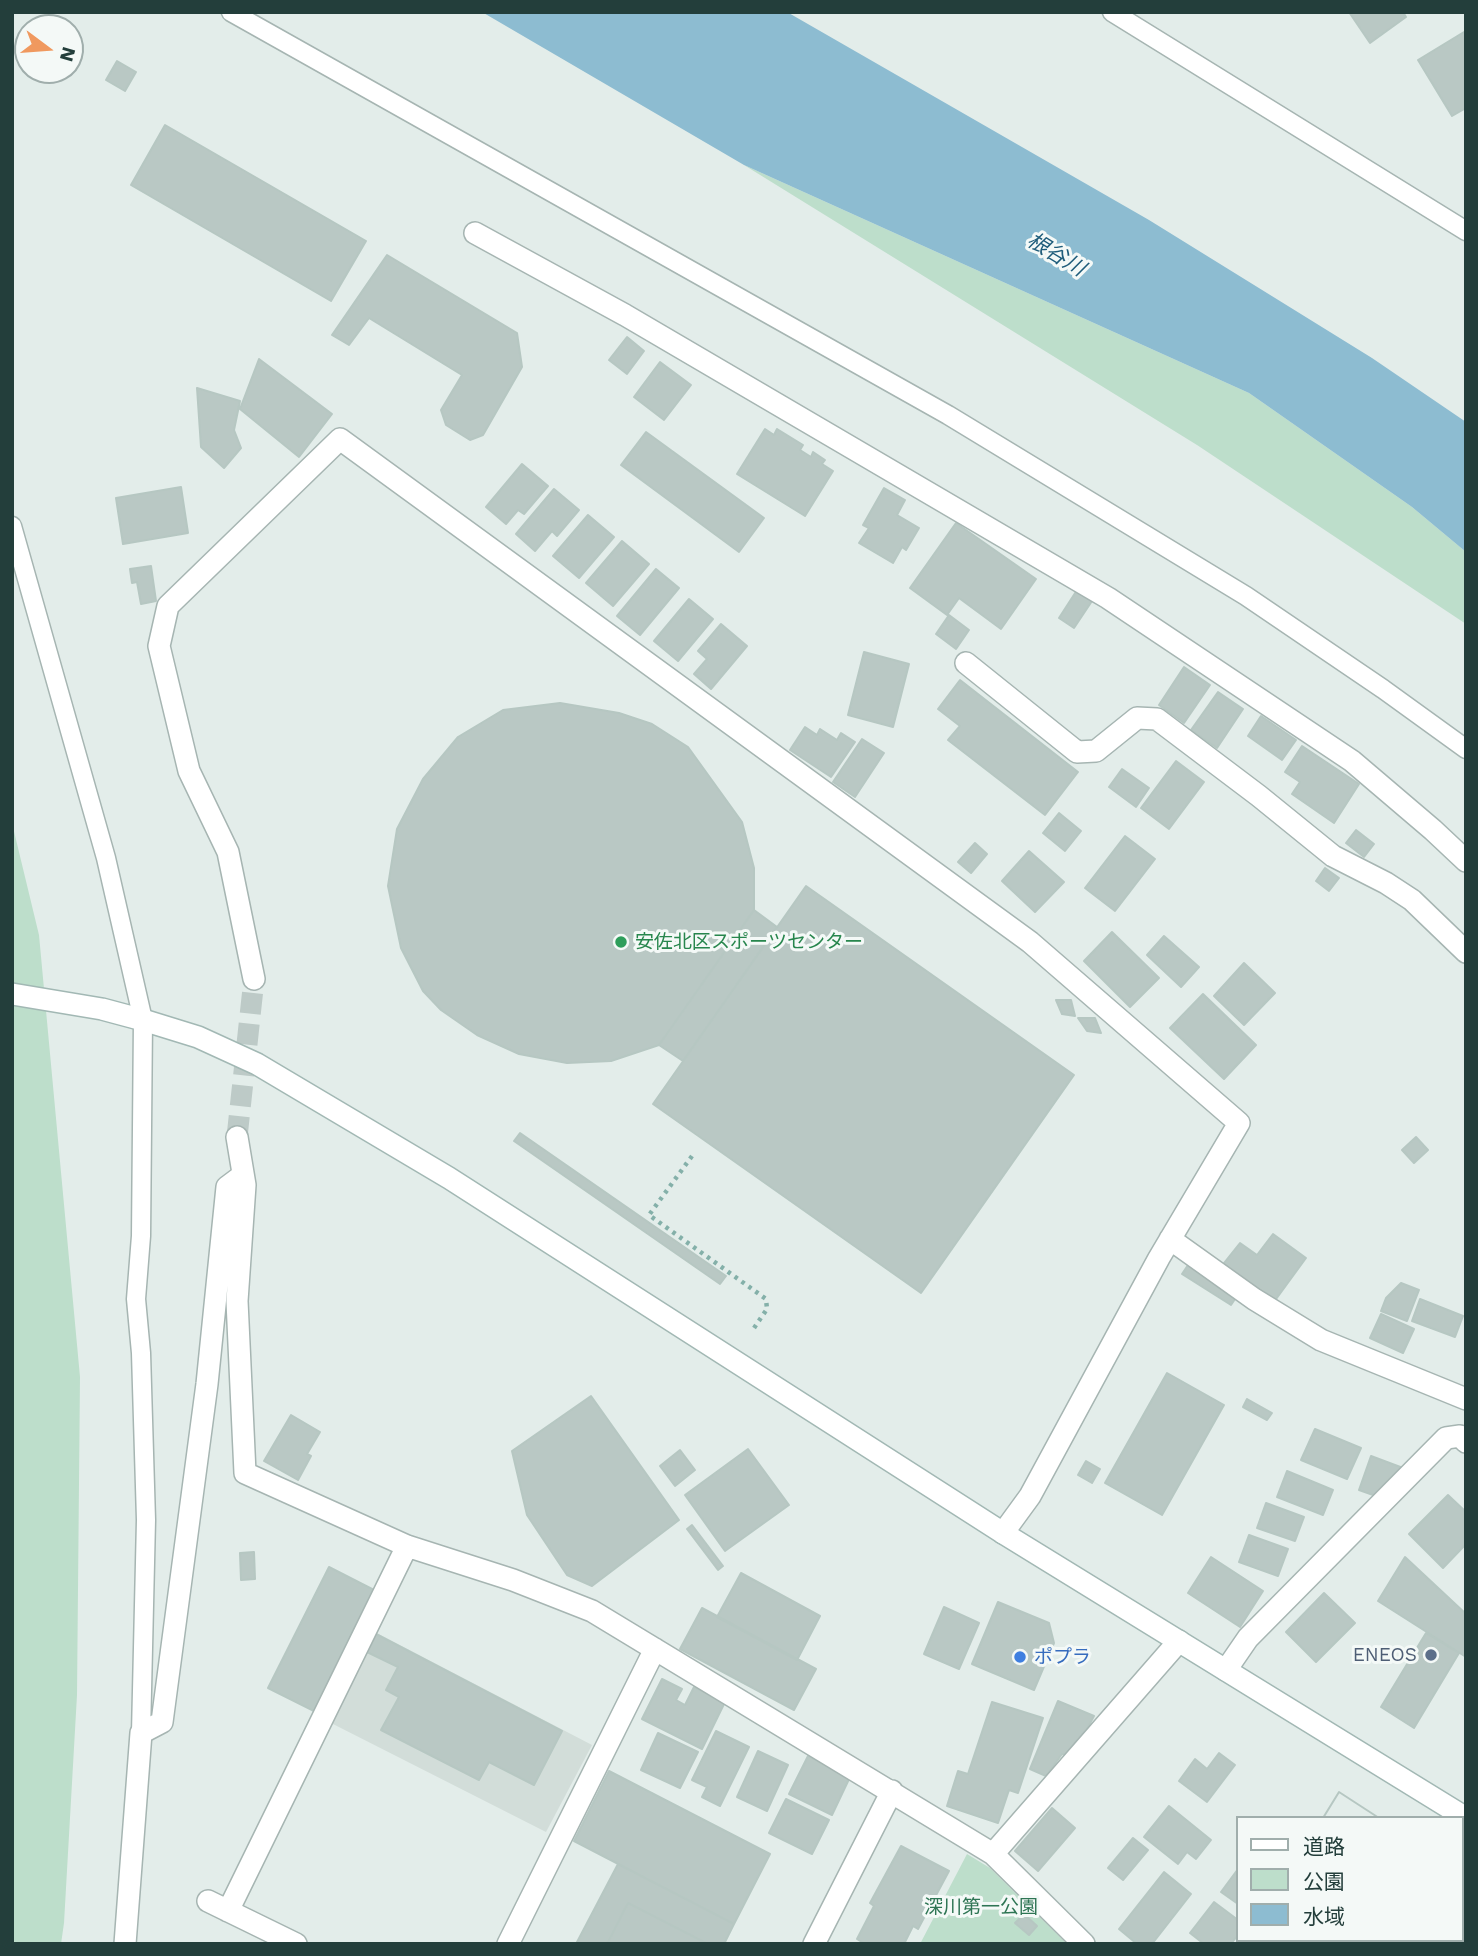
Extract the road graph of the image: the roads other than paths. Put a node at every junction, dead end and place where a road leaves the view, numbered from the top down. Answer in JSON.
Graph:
{"nodes":[{"id":1,"x":231,"y":12,"type":"edge"},
{"id":2,"x":1112,"y":12,"type":"edge"},
{"id":3,"x":1466,"y":231,"type":"edge"},
{"id":4,"x":475,"y":233,"type":"dead end"},
{"id":5,"x":12,"y":526,"type":"edge"},
{"id":6,"x":967,"y":663,"type":"dead end"},
{"id":7,"x":1466,"y":749,"type":"edge"},
{"id":8,"x":1466,"y":861,"type":"edge"},
{"id":9,"x":1466,"y":951,"type":"edge"},
{"id":10,"x":254,"y":979,"type":"tunnel mouth"},
{"id":11,"x":12,"y":994,"type":"edge"},
{"id":12,"x":142,"y":1020,"type":"junction"},
{"id":13,"x":237,"y":1137,"type":"tunnel mouth"},
{"id":14,"x":243,"y":1175,"type":"junction"},
{"id":15,"x":1170,"y":1239,"type":"junction"},
{"id":16,"x":1466,"y":1399,"type":"edge"},
{"id":17,"x":1466,"y":1441,"type":"edge"},
{"id":18,"x":1003,"y":1533,"type":"junction"},
{"id":19,"x":407,"y":1546,"type":"junction"},
{"id":20,"x":1179,"y":1641,"type":"junction"},
{"id":21,"x":655,"y":1649,"type":"junction"},
{"id":22,"x":1226,"y":1670,"type":"junction"},
{"id":23,"x":141,"y":1733,"type":"junction"},
{"id":24,"x":892,"y":1791,"type":"junction"},
{"id":25,"x":1463,"y":1816,"type":"edge"},
{"id":26,"x":993,"y":1854,"type":"junction"},
{"id":27,"x":208,"y":1900,"type":"dead end"},
{"id":28,"x":228,"y":1911,"type":"junction"},
{"id":29,"x":125,"y":1944,"type":"edge"},
{"id":30,"x":296,"y":1944,"type":"edge"},
{"id":31,"x":508,"y":1944,"type":"edge"},
{"id":32,"x":814,"y":1944,"type":"edge"},
{"id":33,"x":1084,"y":1944,"type":"edge"}],
"edges":[{"from":1,"to":7,"type":"lane"},
{"from":2,"to":3,"type":"lane"},
{"from":4,"to":8,"type":"street"},
{"from":5,"to":12,"type":"lane"},
{"from":6,"to":9,"type":"street"},
{"from":10,"to":15,"type":"street"},
{"from":11,"to":12,"type":"street"},
{"from":12,"to":18,"type":"street"},
{"from":12,"to":23,"type":"lane"},
{"from":13,"to":14,"type":"street"},
{"from":14,"to":19,"type":"street"},
{"from":14,"to":23,"type":"street"},
{"from":15,"to":16,"type":"street"},
{"from":15,"to":18,"type":"street"},
{"from":17,"to":22,"type":"street"},
{"from":18,"to":20,"type":"street"},
{"from":19,"to":21,"type":"street"},
{"from":19,"to":28,"type":"street"},
{"from":20,"to":22,"type":"street"},
{"from":20,"to":26,"type":"street"},
{"from":21,"to":24,"type":"street"},
{"from":21,"to":31,"type":"street"},
{"from":22,"to":25,"type":"street"},
{"from":23,"to":29,"type":"street"},
{"from":24,"to":26,"type":"street"},
{"from":24,"to":32,"type":"street"},
{"from":26,"to":33,"type":"street"},
{"from":27,"to":28,"type":"street"},
{"from":28,"to":30,"type":"street"}]}
